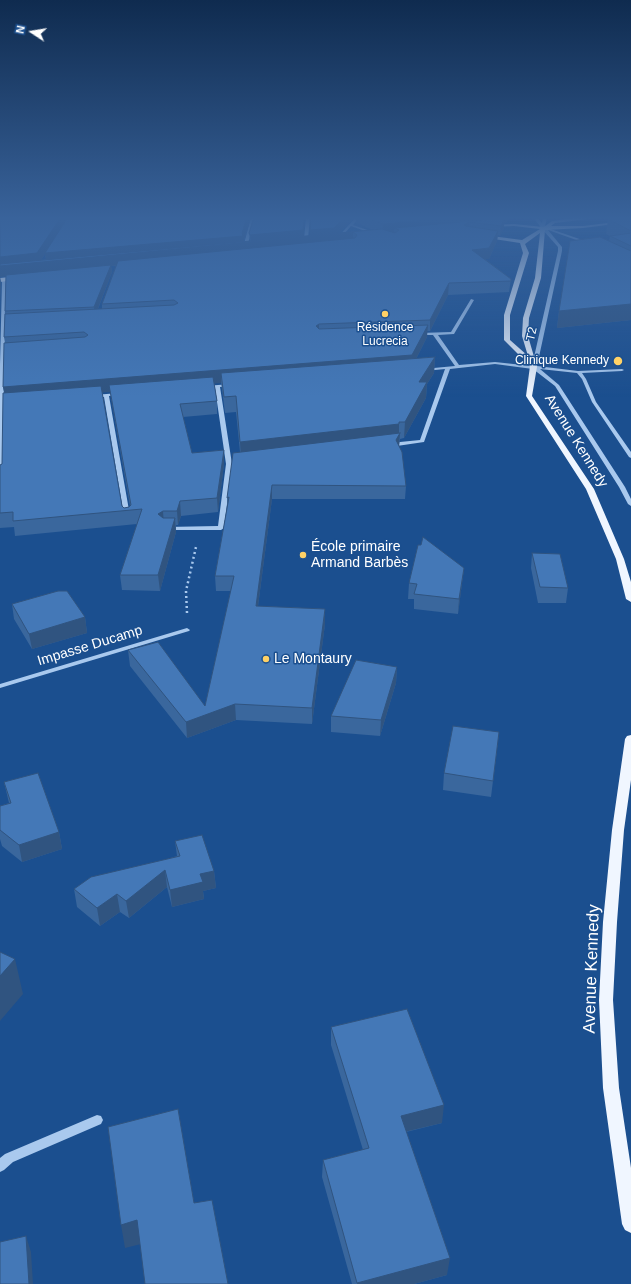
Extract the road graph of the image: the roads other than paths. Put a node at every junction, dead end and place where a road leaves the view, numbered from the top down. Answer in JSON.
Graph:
{"nodes":[{"id":1,"x":519,"y":277,"type":"edge"},
{"id":2,"x":538,"y":277,"type":"edge"},
{"id":3,"x":554,"y":277,"type":"edge"},
{"id":4,"x":27,"y":278,"type":"edge"},
{"id":5,"x":2,"y":280,"type":"edge"},
{"id":6,"x":472,"y":300,"type":"dead end"},
{"id":7,"x":11,"y":322,"type":"edge"},
{"id":8,"x":2,"y":323,"type":"edge"},
{"id":9,"x":435,"y":334,"type":"junction"},
{"id":10,"x":411,"y":335,"type":"edge"},
{"id":11,"x":1,"y":353,"type":"edge"},
{"id":12,"x":10,"y":353,"type":"edge"},
{"id":13,"x":534,"y":366,"type":"junction"},
{"id":14,"x":458,"y":367,"type":"junction"},
{"id":15,"x":448,"y":368,"type":"junction"},
{"id":16,"x":622,"y":370,"type":"dead end"},
{"id":17,"x":416,"y":371,"type":"edge"},
{"id":18,"x":578,"y":372,"type":"junction"},
{"id":19,"x":241,"y":384,"type":"edge"},
{"id":20,"x":217,"y":386,"type":"junction"},
{"id":21,"x":197,"y":387,"type":"edge"},
{"id":22,"x":128,"y":393,"type":"edge"},
{"id":23,"x":106,"y":395,"type":"junction"},
{"id":24,"x":91,"y":396,"type":"edge"},
{"id":25,"x":0,"y":404,"type":"edge"},
{"id":26,"x":8,"y":404,"type":"edge"},
{"id":27,"x":384,"y":446,"type":"edge"},
{"id":28,"x":631,"y":456,"type":"edge"},
{"id":29,"x":237,"y":463,"type":"edge"},
{"id":30,"x":229,"y":464,"type":"junction"},
{"id":31,"x":0,"y":478,"type":"edge"},
{"id":32,"x":631,"y":504,"type":"edge"},
{"id":33,"x":128,"y":520,"type":"edge"},
{"id":34,"x":164,"y":529,"type":"edge"},
{"id":35,"x":631,"y":599,"type":"edge"},
{"id":36,"x":187,"y":630,"type":"dead end"},
{"id":37,"x":0,"y":686,"type":"edge"},
{"id":38,"x":631,"y":739,"type":"edge"},
{"id":39,"x":97,"y":1120,"type":"dead end"},
{"id":40,"x":0,"y":1166,"type":"edge"},
{"id":41,"x":631,"y":1224,"type":"edge"}],
"edges":[{"from":1,"to":13,"type":"main road"},
{"from":2,"to":13,"type":"main road","name":"Avenue Kennedy"},
{"from":3,"to":13,"type":"street","name":"T2"},
{"from":4,"to":5,"type":"main road"},
{"from":5,"to":8,"type":"street"},
{"from":6,"to":9,"type":"street"},
{"from":7,"to":8,"type":"street"},
{"from":8,"to":11,"type":"street"},
{"from":9,"to":10,"type":"street"},
{"from":9,"to":14,"type":"street"},
{"from":11,"to":12,"type":"street"},
{"from":11,"to":25,"type":"street"},
{"from":13,"to":14,"type":"street"},
{"from":13,"to":18,"type":"street"},
{"from":13,"to":32,"type":"street"},
{"from":13,"to":35,"type":"main road","name":"Avenue Kennedy"},
{"from":14,"to":15,"type":"street"},
{"from":15,"to":17,"type":"street"},
{"from":15,"to":27,"type":"street"},
{"from":16,"to":18,"type":"street"},
{"from":18,"to":28,"type":"street"},
{"from":19,"to":20,"type":"street"},
{"from":20,"to":21,"type":"street"},
{"from":20,"to":30,"type":"street"},
{"from":22,"to":23,"type":"street"},
{"from":23,"to":24,"type":"street"},
{"from":23,"to":33,"type":"street"},
{"from":25,"to":26,"type":"street"},
{"from":25,"to":31,"type":"street"},
{"from":29,"to":30,"type":"street"},
{"from":30,"to":34,"type":"street"},
{"from":36,"to":37,"type":"street","name":"Impasse Ducamp"},
{"from":38,"to":41,"type":"main road","name":"Avenue Kennedy"},
{"from":39,"to":40,"type":"street"}]}
